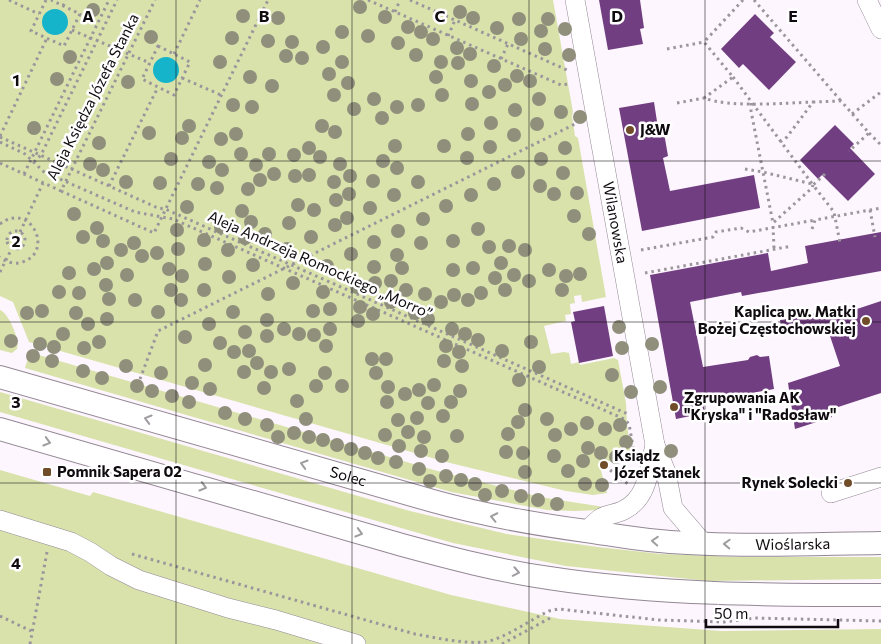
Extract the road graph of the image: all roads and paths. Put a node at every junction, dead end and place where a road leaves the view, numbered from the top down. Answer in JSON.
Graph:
{"nodes":[{"id":1,"x":9,"y":0,"type":"edge"},
{"id":2,"x":46,"y":0,"type":"edge"},
{"id":3,"x":51,"y":0,"type":"edge"},
{"id":4,"x":66,"y":0,"type":"edge"},
{"id":5,"x":109,"y":0,"type":"edge"},
{"id":6,"x":117,"y":0,"type":"edge"},
{"id":7,"x":154,"y":0,"type":"edge"},
{"id":8,"x":200,"y":0,"type":"edge"},
{"id":9,"x":268,"y":0,"type":"edge"},
{"id":10,"x":368,"y":0,"type":"edge"},
{"id":11,"x":400,"y":0,"type":"edge"},
{"id":12,"x":410,"y":0,"type":"edge"},
{"id":13,"x":574,"y":0,"type":"edge"},
{"id":14,"x":744,"y":0,"type":"edge"},
{"id":15,"x":754,"y":0,"type":"edge"},
{"id":16,"x":867,"y":0,"type":"edge"},
{"id":17,"x":63,"y":6,"type":"junction"},
{"id":18,"x":395,"y":12,"type":"junction"},
{"id":19,"x":39,"y":14,"type":"junction"},
{"id":20,"x":455,"y":20,"type":"junction"},
{"id":21,"x":881,"y":29,"type":"edge"},
{"id":22,"x":72,"y":30,"type":"junction"},
{"id":23,"x":448,"y":36,"type":"junction"},
{"id":24,"x":47,"y":38,"type":"junction"},
{"id":25,"x":90,"y":38,"type":"junction"},
{"id":26,"x":97,"y":40,"type":"junction"},
{"id":27,"x":704,"y":42,"type":"junction"},
{"id":28,"x":508,"y":44,"type":"junction"},
{"id":29,"x":667,"y":49,"type":"dead end"},
{"id":30,"x":128,"y":53,"type":"junction"},
{"id":31,"x":174,"y":54,"type":"junction"},
{"id":32,"x":501,"y":59,"type":"junction"},
{"id":33,"x":150,"y":63,"type":"junction"},
{"id":34,"x":567,"y":70,"type":"dead end"},
{"id":35,"x":733,"y":77,"type":"junction"},
{"id":36,"x":182,"y":78,"type":"junction"},
{"id":37,"x":570,"y":84,"type":"dead end"},
{"id":38,"x":158,"y":87,"type":"junction"},
{"id":39,"x":881,"y":92,"type":"edge"},
{"id":40,"x":221,"y":95,"type":"junction"},
{"id":41,"x":704,"y":98,"type":"junction"},
{"id":42,"x":841,"y":101,"type":"junction"},
{"id":43,"x":813,"y":102,"type":"junction"},
{"id":44,"x":751,"y":103,"type":"junction"},
{"id":45,"x":677,"y":104,"type":"dead end"},
{"id":46,"x":852,"y":114,"type":"junction"},
{"id":47,"x":577,"y":123,"type":"dead end"},
{"id":48,"x":869,"y":133,"type":"junction"},
{"id":49,"x":0,"y":136,"type":"edge"},
{"id":50,"x":0,"y":142,"type":"edge"},
{"id":51,"x":780,"y":142,"type":"junction"},
{"id":52,"x":881,"y":145,"type":"edge"},
{"id":53,"x":849,"y":151,"type":"dead end"},
{"id":54,"x":34,"y":152,"type":"junction"},
{"id":55,"x":41,"y":155,"type":"junction"},
{"id":56,"x":31,"y":158,"type":"junction"},
{"id":57,"x":34,"y":162,"type":"junction"},
{"id":58,"x":0,"y":163,"type":"edge"},
{"id":59,"x":72,"y":169,"type":"junction"},
{"id":60,"x":745,"y":169,"type":"dead end"},
{"id":61,"x":763,"y":172,"type":"junction"},
{"id":62,"x":24,"y":174,"type":"junction"},
{"id":63,"x":825,"y":174,"type":"dead end"},
{"id":64,"x":66,"y":181,"type":"junction"},
{"id":65,"x":43,"y":183,"type":"junction"},
{"id":66,"x":813,"y":185,"type":"junction"},
{"id":67,"x":109,"y":186,"type":"junction"},
{"id":68,"x":61,"y":191,"type":"junction"},
{"id":69,"x":165,"y":208,"type":"junction"},
{"id":70,"x":881,"y":208,"type":"edge"},
{"id":71,"x":870,"y":210,"type":"junction"},
{"id":72,"x":162,"y":216,"type":"junction"},
{"id":73,"x":835,"y":216,"type":"junction"},
{"id":74,"x":25,"y":220,"type":"junction"},
{"id":75,"x":815,"y":220,"type":"junction"},
{"id":76,"x":0,"y":224,"type":"edge"},
{"id":77,"x":773,"y":225,"type":"junction"},
{"id":78,"x":812,"y":229,"type":"dead end"},
{"id":79,"x":20,"y":232,"type":"junction"},
{"id":80,"x":875,"y":237,"type":"dead end"},
{"id":81,"x":840,"y":244,"type":"dead end"},
{"id":82,"x":792,"y":246,"type":"dead end"},
{"id":83,"x":12,"y":248,"type":"junction"},
{"id":84,"x":774,"y":248,"type":"junction"},
{"id":85,"x":641,"y":250,"type":"dead end"},
{"id":86,"x":0,"y":257,"type":"edge"},
{"id":87,"x":5,"y":261,"type":"junction"},
{"id":88,"x":291,"y":264,"type":"junction"},
{"id":89,"x":283,"y":268,"type":"junction"},
{"id":90,"x":0,"y":272,"type":"edge"},
{"id":91,"x":645,"y":273,"type":"dead end"},
{"id":92,"x":0,"y":377,"type":"edge"},
{"id":93,"x":140,"y":379,"type":"dead end"},
{"id":94,"x":630,"y":415,"type":"dead end"},
{"id":95,"x":0,"y":429,"type":"edge"},
{"id":96,"x":655,"y":445,"type":"junction"},
{"id":97,"x":634,"y":458,"type":"dead end"},
{"id":98,"x":605,"y":466,"type":"dead end"},
{"id":99,"x":881,"y":478,"type":"edge"},
{"id":100,"x":630,"y":482,"type":"dead end"},
{"id":101,"x":831,"y":493,"type":"dead end"},
{"id":102,"x":0,"y":520,"type":"edge"},
{"id":103,"x":587,"y":531,"type":"junction"},
{"id":104,"x":54,"y":536,"type":"junction"},
{"id":105,"x":703,"y":543,"type":"junction"},
{"id":106,"x":881,"y":544,"type":"edge"},
{"id":107,"x":125,"y":552,"type":"dead end"},
{"id":108,"x":881,"y":595,"type":"edge"},
{"id":109,"x":0,"y":616,"type":"edge"},
{"id":110,"x":552,"y":617,"type":"dead end"},
{"id":111,"x":881,"y":621,"type":"edge"},
{"id":112,"x":31,"y":632,"type":"junction"},
{"id":113,"x":30,"y":644,"type":"edge"},
{"id":114,"x":356,"y":644,"type":"edge"},
{"id":115,"x":502,"y":644,"type":"edge"}],
"edges":[{"from":1,"to":19,"type":"path"},
{"from":2,"to":19,"type":"path"},
{"from":3,"to":17,"type":"path"},
{"from":4,"to":17,"type":"path"},
{"from":5,"to":25,"type":"path","name":"Aleja Księdza Józefa Stanka"},
{"from":6,"to":26,"type":"path"},
{"from":7,"to":30,"type":"path","name":"Aleja Księdza Józefa Stanka"},
{"from":8,"to":31,"type":"path"},
{"from":9,"to":40,"type":"path"},
{"from":10,"to":18,"type":"path"},
{"from":11,"to":18,"type":"path"},
{"from":12,"to":20,"type":"path"},
{"from":13,"to":96,"type":"street","name":"Wilanowska"},
{"from":14,"to":27,"type":"path"},
{"from":15,"to":42,"type":"path"},
{"from":16,"to":21,"type":"street"},
{"from":17,"to":22,"type":"path"},
{"from":18,"to":23,"type":"path"},
{"from":19,"to":24,"type":"path"},
{"from":20,"to":23,"type":"path"},
{"from":20,"to":28,"type":"path"},
{"from":22,"to":24,"type":"path"},
{"from":22,"to":25,"type":"path"},
{"from":23,"to":32,"type":"path"},
{"from":24,"to":49,"type":"path"},
{"from":25,"to":26,"type":"path"},
{"from":25,"to":54,"type":"path","name":"Aleja Księdza Józefa Stanka"},
{"from":26,"to":30,"type":"path"},
{"from":26,"to":55,"type":"path"},
{"from":27,"to":29,"type":"path"},
{"from":27,"to":35,"type":"path"},
{"from":28,"to":32,"type":"path"},
{"from":28,"to":34,"type":"path"},
{"from":30,"to":33,"type":"path"},
{"from":30,"to":59,"type":"path","name":"Aleja Księdza Józefa Stanka"},
{"from":31,"to":33,"type":"path"},
{"from":31,"to":36,"type":"path"},
{"from":32,"to":37,"type":"path"},
{"from":33,"to":38,"type":"path"},
{"from":35,"to":41,"type":"path"},
{"from":35,"to":44,"type":"path"},
{"from":36,"to":38,"type":"path"},
{"from":36,"to":40,"type":"path"},
{"from":38,"to":67,"type":"path"},
{"from":39,"to":46,"type":"path"},
{"from":40,"to":69,"type":"path"},
{"from":41,"to":44,"type":"path"},
{"from":41,"to":45,"type":"path"},
{"from":42,"to":43,"type":"path"},
{"from":42,"to":46,"type":"path"},
{"from":43,"to":44,"type":"path"},
{"from":43,"to":51,"type":"path"},
{"from":44,"to":51,"type":"path"},
{"from":44,"to":61,"type":"path"},
{"from":46,"to":48,"type":"path"},
{"from":47,"to":88,"type":"path"},
{"from":48,"to":52,"type":"path"},
{"from":48,"to":53,"type":"path"},
{"from":49,"to":54,"type":"path","name":"Aleja Andrzeja Romockiego „Morro”"},
{"from":50,"to":56,"type":"path"},
{"from":51,"to":66,"type":"path"},
{"from":54,"to":55,"type":"path","name":"Aleja Andrzeja Romockiego „Morro”"},
{"from":54,"to":56,"type":"path","name":"Aleja Księdza Józefa Stanka"},
{"from":55,"to":57,"type":"path"},
{"from":55,"to":59,"type":"path","name":"Aleja Andrzeja Romockiego „Morro”"},
{"from":56,"to":57,"type":"path"},
{"from":56,"to":62,"type":"path","name":"Aleja Księdza Józefa Stanka"},
{"from":57,"to":64,"type":"path"},
{"from":58,"to":62,"type":"path"},
{"from":59,"to":64,"type":"path","name":"Aleja Księdza Józefa Stanka"},
{"from":59,"to":67,"type":"path","name":"Aleja Andrzeja Romockiego „Morro”"},
{"from":60,"to":61,"type":"path"},
{"from":61,"to":66,"type":"path"},
{"from":61,"to":77,"type":"path"},
{"from":62,"to":65,"type":"path","name":"Aleja Księdza Józefa Stanka"},
{"from":63,"to":66,"type":"path"},
{"from":64,"to":68,"type":"path","name":"Aleja Księdza Józefa Stanka"},
{"from":64,"to":72,"type":"path"},
{"from":65,"to":68,"type":"path","name":"Aleja Księdza Józefa Stanka"},
{"from":65,"to":74,"type":"path","name":"Aleja Księdza Józefa Stanka"},
{"from":66,"to":73,"type":"path"},
{"from":66,"to":77,"type":"path"},
{"from":67,"to":69,"type":"path","name":"Aleja Andrzeja Romockiego „Morro”"},
{"from":68,"to":72,"type":"path"},
{"from":69,"to":72,"type":"path"},
{"from":69,"to":88,"type":"path","name":"Aleja Andrzeja Romockiego „Morro”"},
{"from":70,"to":71,"type":"path"},
{"from":71,"to":73,"type":"path"},
{"from":71,"to":80,"type":"path"},
{"from":72,"to":89,"type":"path"},
{"from":73,"to":75,"type":"path"},
{"from":73,"to":81,"type":"path"},
{"from":74,"to":76,"type":"path"},
{"from":74,"to":79,"type":"path","name":"Aleja Księdza Józefa Stanka"},
{"from":74,"to":87,"type":"path"},
{"from":75,"to":77,"type":"path"},
{"from":75,"to":78,"type":"path"},
{"from":77,"to":84,"type":"path"},
{"from":77,"to":85,"type":"path"},
{"from":79,"to":83,"type":"path"},
{"from":79,"to":83,"type":"path"},
{"from":82,"to":84,"type":"path"},
{"from":83,"to":87,"type":"path"},
{"from":84,"to":91,"type":"path"},
{"from":86,"to":87,"type":"path"},
{"from":87,"to":90,"type":"path"},
{"from":88,"to":89,"type":"path"},
{"from":88,"to":94,"type":"path","name":"Aleja Andrzeja Romockiego „Morro”"},
{"from":89,"to":93,"type":"path"},
{"from":89,"to":97,"type":"path"},
{"from":103,"to":92,"type":"main road","name":"Solec","one_way":true},
{"from":95,"to":108,"type":"main road","one_way":true},
{"from":96,"to":103,"type":"street","name":"Wilanowska"},
{"from":96,"to":105,"type":"street","name":"Wilanowska"},
{"from":98,"to":100,"type":"path"},
{"from":99,"to":101,"type":"street"},
{"from":102,"to":104,"type":"street"},
{"from":105,"to":103,"type":"main road","name":"Solec","one_way":true},
{"from":104,"to":112,"type":"path"},
{"from":104,"to":114,"type":"street"},
{"from":106,"to":105,"type":"main road","name":"Wioślarska","one_way":true},
{"from":107,"to":111,"type":"path"},
{"from":109,"to":112,"type":"path"},
{"from":110,"to":115,"type":"path"},
{"from":112,"to":113,"type":"path"}]}
